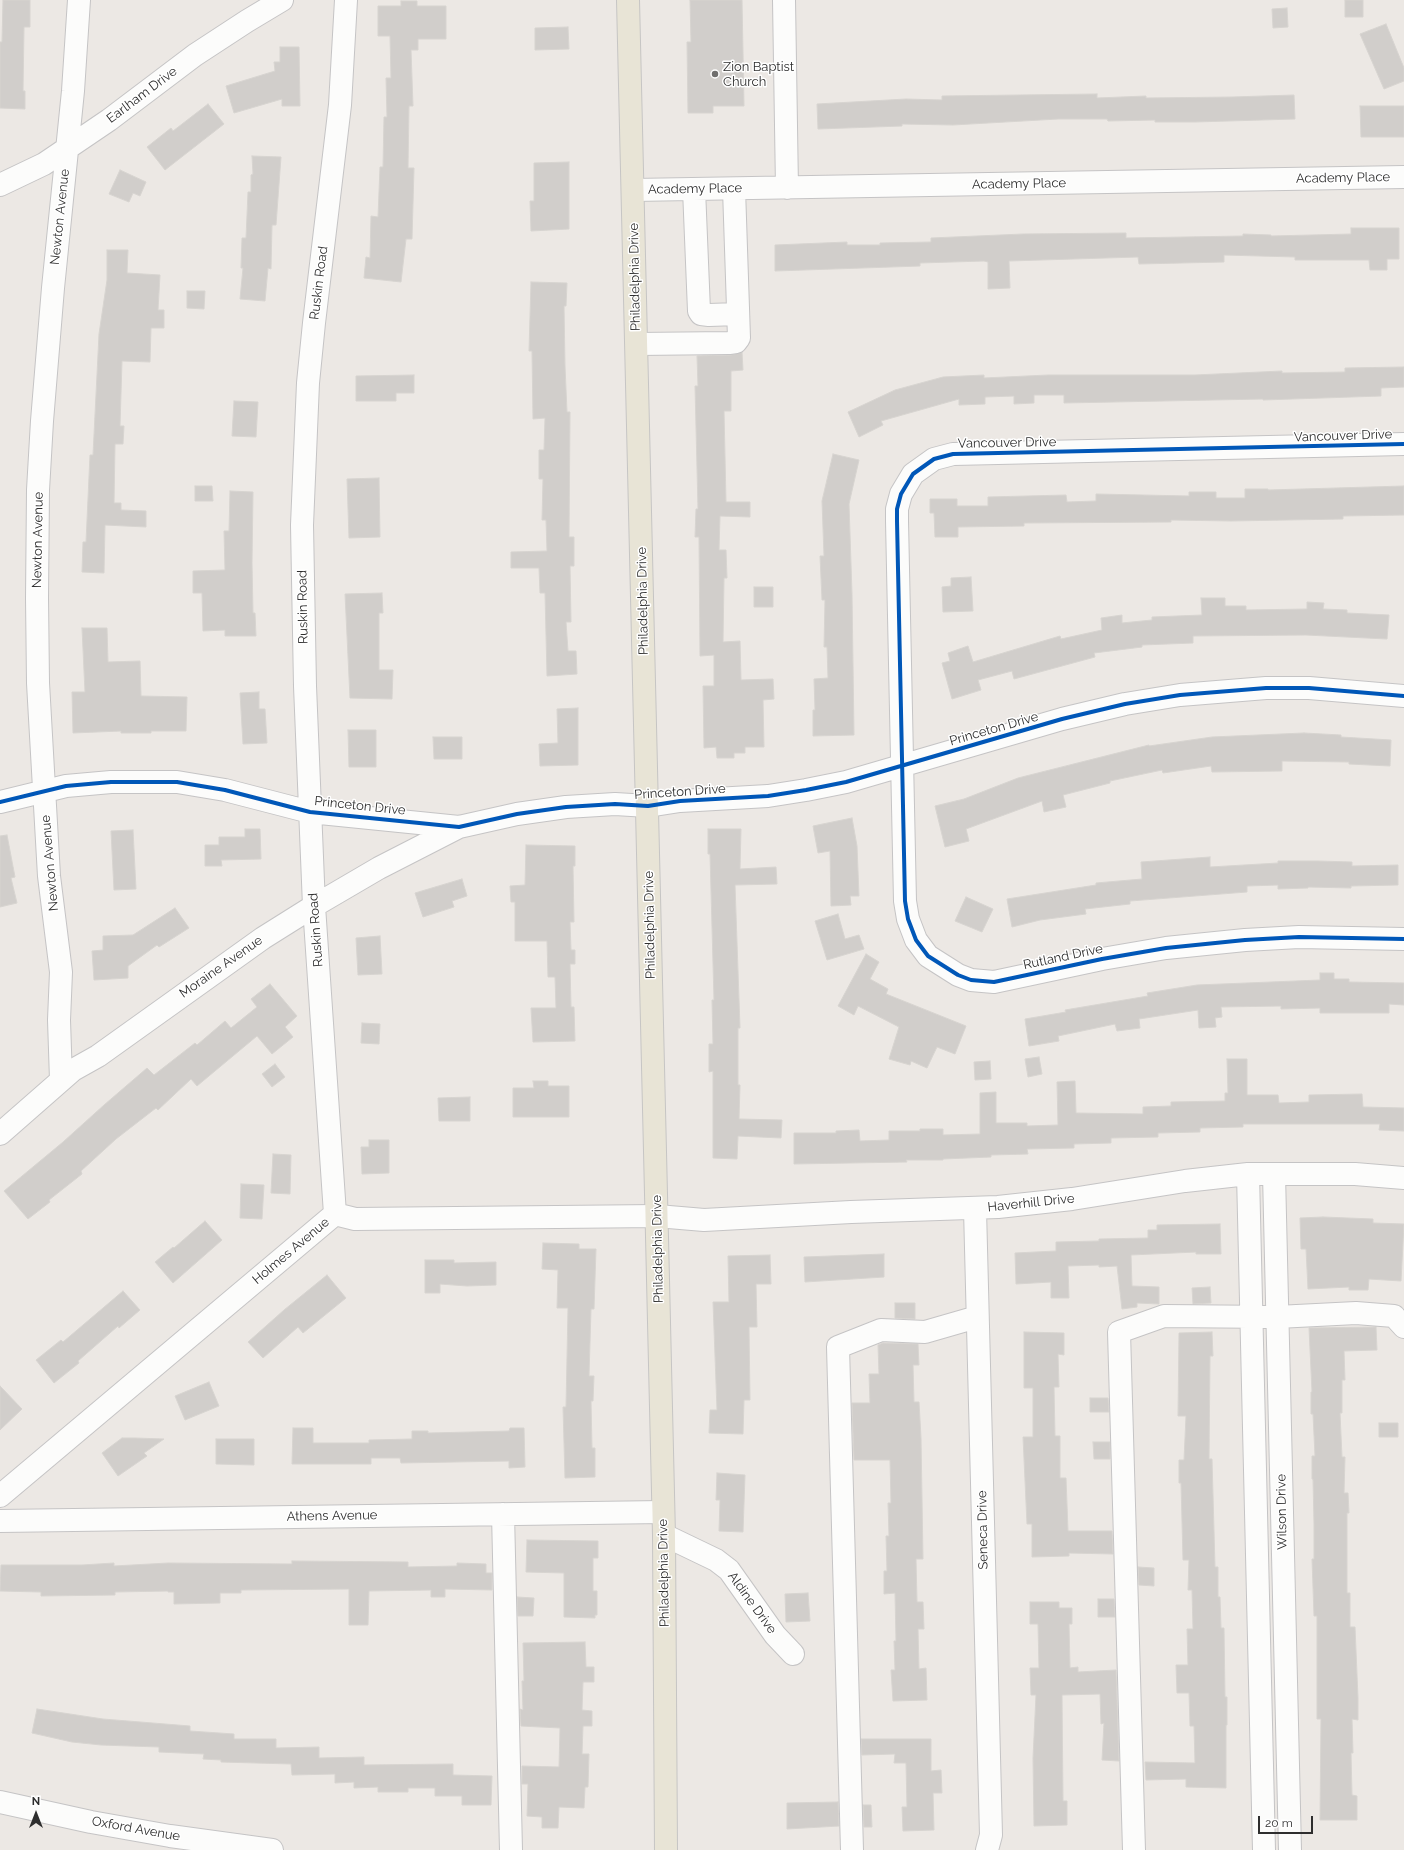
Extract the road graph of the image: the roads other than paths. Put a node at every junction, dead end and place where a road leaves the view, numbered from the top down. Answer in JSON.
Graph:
{"nodes":[{"id":1,"x":79,"y":0,"type":"edge"},
{"id":2,"x":282,"y":0,"type":"edge"},
{"id":3,"x":346,"y":0,"type":"edge"},
{"id":4,"x":628,"y":0,"type":"edge"},
{"id":5,"x":784,"y":0,"type":"edge"},
{"id":6,"x":68,"y":148,"type":"junction"},
{"id":7,"x":1404,"y":178,"type":"edge"},
{"id":8,"x":0,"y":185,"type":"edge"},
{"id":9,"x":787,"y":188,"type":"junction"},
{"id":10,"x":694,"y":189,"type":"junction"},
{"id":11,"x":734,"y":189,"type":"junction"},
{"id":12,"x":633,"y":190,"type":"junction"},
{"id":13,"x":738,"y":314,"type":"junction"},
{"id":14,"x":637,"y":344,"type":"junction"},
{"id":15,"x":1404,"y":444,"type":"edge"},
{"id":16,"x":1404,"y":696,"type":"edge"},
{"id":17,"x":902,"y":766,"type":"junction"},
{"id":18,"x":44,"y":792,"type":"junction"},
{"id":19,"x":0,"y":802,"type":"edge"},
{"id":20,"x":648,"y":806,"type":"junction"},
{"id":21,"x":310,"y":812,"type":"junction"},
{"id":22,"x":459,"y":826,"type":"junction"},
{"id":23,"x":314,"y":906,"type":"junction"},
{"id":24,"x":1404,"y":939,"type":"edge"},
{"id":25,"x":61,"y":1080,"type":"junction"},
{"id":26,"x":0,"y":1134,"type":"edge"},
{"id":27,"x":1248,"y":1174,"type":"junction"},
{"id":28,"x":1274,"y":1174,"type":"junction"},
{"id":29,"x":1404,"y":1178,"type":"edge"},
{"id":30,"x":975,"y":1209,"type":"junction"},
{"id":31,"x":335,"y":1214,"type":"junction"},
{"id":32,"x":657,"y":1216,"type":"junction"},
{"id":33,"x":977,"y":1317,"type":"junction"},
{"id":34,"x":1251,"y":1318,"type":"junction"},
{"id":35,"x":1277,"y":1318,"type":"junction"},
{"id":36,"x":1404,"y":1327,"type":"edge"},
{"id":37,"x":0,"y":1496,"type":"edge"},
{"id":38,"x":663,"y":1512,"type":"junction"},
{"id":39,"x":503,"y":1514,"type":"junction"},
{"id":40,"x":0,"y":1521,"type":"edge"},
{"id":41,"x":664,"y":1535,"type":"junction"},
{"id":42,"x":793,"y":1654,"type":"dead end"},
{"id":43,"x":0,"y":1802,"type":"edge"},
{"id":44,"x":168,"y":1843,"type":"edge"},
{"id":45,"x":272,"y":1850,"type":"edge"},
{"id":46,"x":511,"y":1850,"type":"edge"},
{"id":47,"x":666,"y":1850,"type":"edge"},
{"id":48,"x":852,"y":1850,"type":"edge"},
{"id":49,"x":987,"y":1850,"type":"edge"},
{"id":50,"x":1134,"y":1850,"type":"edge"},
{"id":51,"x":1264,"y":1850,"type":"edge"},
{"id":52,"x":1290,"y":1850,"type":"edge"}],
"edges":[{"from":1,"to":6,"type":"street","name":"Newton Avenue"},
{"from":2,"to":6,"type":"street","name":"Earlham Drive"},
{"from":3,"to":21,"type":"street","name":"Ruskin Road"},
{"from":4,"to":12,"type":"main road","name":"Philadelphia Drive"},
{"from":5,"to":9,"type":"street"},
{"from":6,"to":8,"type":"street","name":"Earlham Drive"},
{"from":6,"to":18,"type":"street","name":"Newton Avenue"},
{"from":7,"to":9,"type":"street","name":"Academy Place"},
{"from":9,"to":11,"type":"street","name":"Academy Place"},
{"from":10,"to":11,"type":"street","name":"Academy Place"},
{"from":10,"to":12,"type":"street","name":"Academy Place"},
{"from":10,"to":13,"type":"street"},
{"from":11,"to":13,"type":"street"},
{"from":12,"to":14,"type":"main road","name":"Philadelphia Drive"},
{"from":13,"to":14,"type":"street"},
{"from":14,"to":20,"type":"main road","name":"Philadelphia Drive"},
{"from":15,"to":17,"type":"street","name":"Vancouver Drive"},
{"from":16,"to":17,"type":"street","name":"Princeton Drive"},
{"from":17,"to":20,"type":"street","name":"Princeton Drive"},
{"from":17,"to":24,"type":"street","name":"Rutland Drive"},
{"from":18,"to":19,"type":"street","name":"Princeton Drive"},
{"from":18,"to":21,"type":"street","name":"Princeton Drive"},
{"from":18,"to":25,"type":"street","name":"Newton Avenue"},
{"from":20,"to":22,"type":"street","name":"Princeton Drive"},
{"from":20,"to":32,"type":"main road","name":"Philadelphia Drive"},
{"from":21,"to":22,"type":"street","name":"Princeton Drive"},
{"from":21,"to":23,"type":"street","name":"Ruskin Road"},
{"from":22,"to":23,"type":"street","name":"Moraine Avenue"},
{"from":23,"to":25,"type":"street","name":"Moraine Avenue"},
{"from":23,"to":31,"type":"street","name":"Ruskin Road"},
{"from":25,"to":26,"type":"street","name":"Moraine Avenue"},
{"from":27,"to":28,"type":"street","name":"Haverhill Drive"},
{"from":27,"to":30,"type":"street","name":"Haverhill Drive"},
{"from":27,"to":34,"type":"street","name":"Wilson Drive"},
{"from":28,"to":29,"type":"street","name":"Haverhill Drive"},
{"from":28,"to":35,"type":"street","name":"Wilson Drive"},
{"from":30,"to":32,"type":"street","name":"Haverhill Drive"},
{"from":30,"to":33,"type":"street","name":"Seneca Drive"},
{"from":31,"to":32,"type":"street","name":"Holmes Avenue"},
{"from":31,"to":37,"type":"street","name":"Holmes Avenue"},
{"from":32,"to":38,"type":"main road","name":"Philadelphia Drive"},
{"from":33,"to":48,"type":"street"},
{"from":33,"to":49,"type":"street","name":"Seneca Drive"},
{"from":34,"to":35,"type":"street"},
{"from":34,"to":50,"type":"street"},
{"from":34,"to":51,"type":"street","name":"Wilson Drive"},
{"from":35,"to":36,"type":"street"},
{"from":35,"to":52,"type":"street","name":"Wilson Drive"},
{"from":38,"to":39,"type":"street","name":"Athens Avenue"},
{"from":38,"to":41,"type":"main road","name":"Philadelphia Drive"},
{"from":39,"to":40,"type":"street","name":"Athens Avenue"},
{"from":39,"to":46,"type":"street"},
{"from":41,"to":42,"type":"street","name":"Aldine Drive"},
{"from":41,"to":47,"type":"main road","name":"Philadelphia Drive"},
{"from":43,"to":44,"type":"street","name":"Oxford Avenue"},
{"from":44,"to":45,"type":"street","name":"Oxford Avenue"}]}
